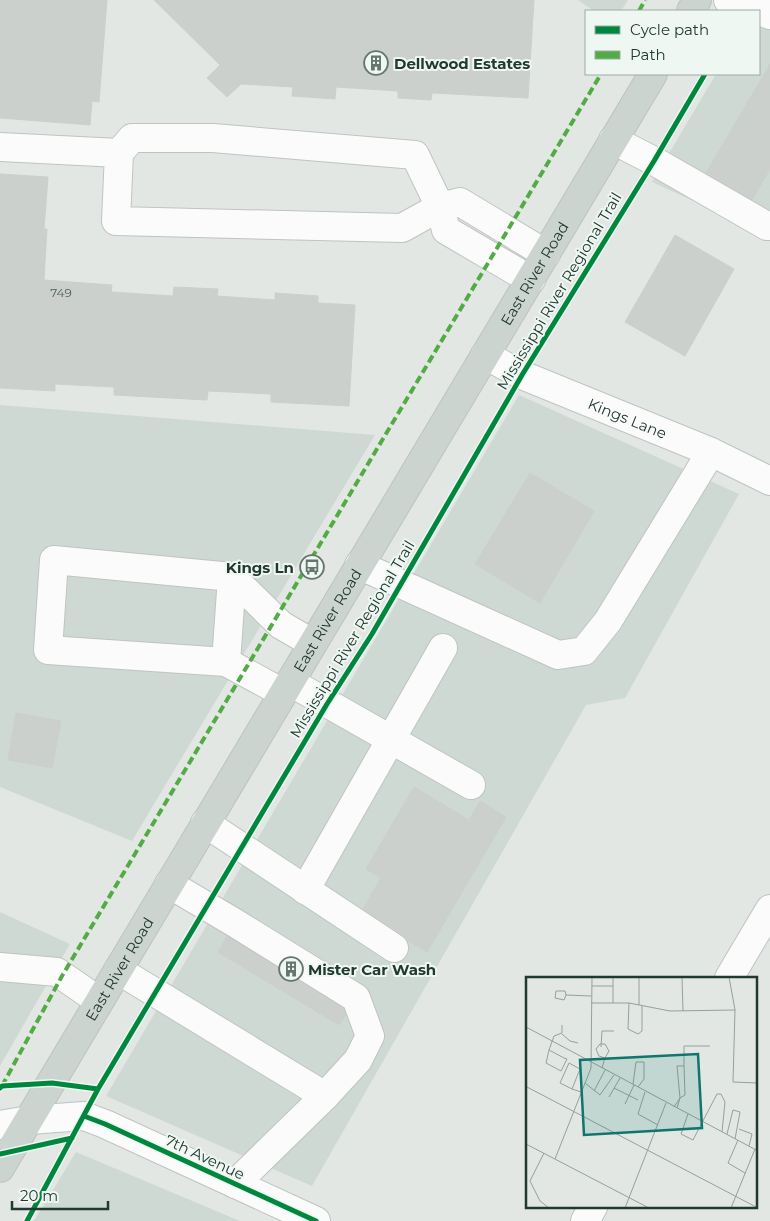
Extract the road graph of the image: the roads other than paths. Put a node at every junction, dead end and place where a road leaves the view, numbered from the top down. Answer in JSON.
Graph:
{"nodes":[{"id":1,"x":728,"y":0,"type":"edge"},
{"id":2,"x":756,"y":10,"type":"edge"},
{"id":3,"x":652,"y":75,"type":"edge"},
{"id":4,"x":613,"y":140,"type":"junction"},
{"id":5,"x":0,"y":147,"type":"edge"},
{"id":6,"x":119,"y":153,"type":"junction"},
{"id":7,"x":440,"y":208,"type":"junction"},
{"id":8,"x":770,"y":226,"type":"edge"},
{"id":9,"x":546,"y":254,"type":"junction"},
{"id":10,"x":531,"y":280,"type":"junction"},
{"id":11,"x":485,"y":355,"type":"junction"},
{"id":12,"x":711,"y":452,"type":"junction"},
{"id":13,"x":770,"y":481,"type":"edge"},
{"id":14,"x":359,"y":565,"type":"junction"},
{"id":15,"x":232,"y":577,"type":"junction"},
{"id":16,"x":312,"y":643,"type":"junction"},
{"id":17,"x":443,"y":648,"type":"dead end"},
{"id":18,"x":226,"y":662,"type":"junction"},
{"id":19,"x":286,"y":688,"type":"junction"},
{"id":20,"x":391,"y":740,"type":"junction"},
{"id":21,"x":471,"y":785,"type":"dead end"},
{"id":22,"x":205,"y":823,"type":"junction"},
{"id":23,"x":169,"y":884,"type":"junction"},
{"id":24,"x":305,"y":890,"type":"junction"},
{"id":25,"x":770,"y":908,"type":"edge"},
{"id":26,"x":394,"y":948,"type":"dead end"},
{"id":27,"x":0,"y":967,"type":"edge"},
{"id":28,"x":118,"y":970,"type":"junction"},
{"id":29,"x":730,"y":977,"type":"edge"},
{"id":30,"x":99,"y":1001,"type":"junction"},
{"id":31,"x":326,"y":1096,"type":"junction"},
{"id":32,"x":29,"y":1120,"type":"junction"},
{"id":33,"x":0,"y":1125,"type":"edge"},
{"id":34,"x":0,"y":1168,"type":"edge"},
{"id":35,"x":235,"y":1184,"type":"junction"},
{"id":36,"x":592,"y":1208,"type":"edge"},
{"id":37,"x":316,"y":1221,"type":"edge"},
{"id":38,"x":585,"y":1221,"type":"edge"}],
"edges":[{"from":1,"to":2,"type":"street"},
{"from":3,"to":4,"type":"main road","name":"East River Road"},
{"from":4,"to":8,"type":"street"},
{"from":4,"to":9,"type":"main road","name":"East River Road"},
{"from":5,"to":6,"type":"street"},
{"from":6,"to":7,"type":"street"},
{"from":6,"to":7,"type":"street"},
{"from":7,"to":9,"type":"street"},
{"from":7,"to":10,"type":"street"},
{"from":9,"to":10,"type":"main road","name":"East River Road"},
{"from":10,"to":11,"type":"main road","name":"East River Road"},
{"from":11,"to":12,"type":"street","name":"Kings Lane"},
{"from":11,"to":14,"type":"main road","name":"East River Road"},
{"from":12,"to":13,"type":"street","name":"Kings Lane"},
{"from":12,"to":14,"type":"street"},
{"from":14,"to":16,"type":"main road","name":"East River Road"},
{"from":15,"to":16,"type":"street"},
{"from":15,"to":18,"type":"street"},
{"from":15,"to":18,"type":"street"},
{"from":16,"to":19,"type":"main road","name":"East River Road"},
{"from":17,"to":20,"type":"street"},
{"from":18,"to":19,"type":"street"},
{"from":19,"to":20,"type":"street"},
{"from":19,"to":22,"type":"main road","name":"East River Road"},
{"from":20,"to":21,"type":"street"},
{"from":20,"to":24,"type":"street"},
{"from":22,"to":23,"type":"main road","name":"East River Road"},
{"from":22,"to":24,"type":"street"},
{"from":23,"to":28,"type":"main road","name":"East River Road"},
{"from":23,"to":31,"type":"street"},
{"from":24,"to":26,"type":"street"},
{"from":25,"to":29,"type":"street"},
{"from":27,"to":30,"type":"street"},
{"from":28,"to":30,"type":"main road","name":"East River Road"},
{"from":28,"to":31,"type":"street"},
{"from":30,"to":32,"type":"main road","name":"East River Road"},
{"from":31,"to":35,"type":"street"},
{"from":32,"to":33,"type":"street","name":"7th Avenue"},
{"from":32,"to":34,"type":"main road","name":"East River Road"},
{"from":32,"to":35,"type":"street","name":"7th Avenue"},
{"from":35,"to":37,"type":"street","name":"7th Avenue"},
{"from":36,"to":38,"type":"street"}]}
